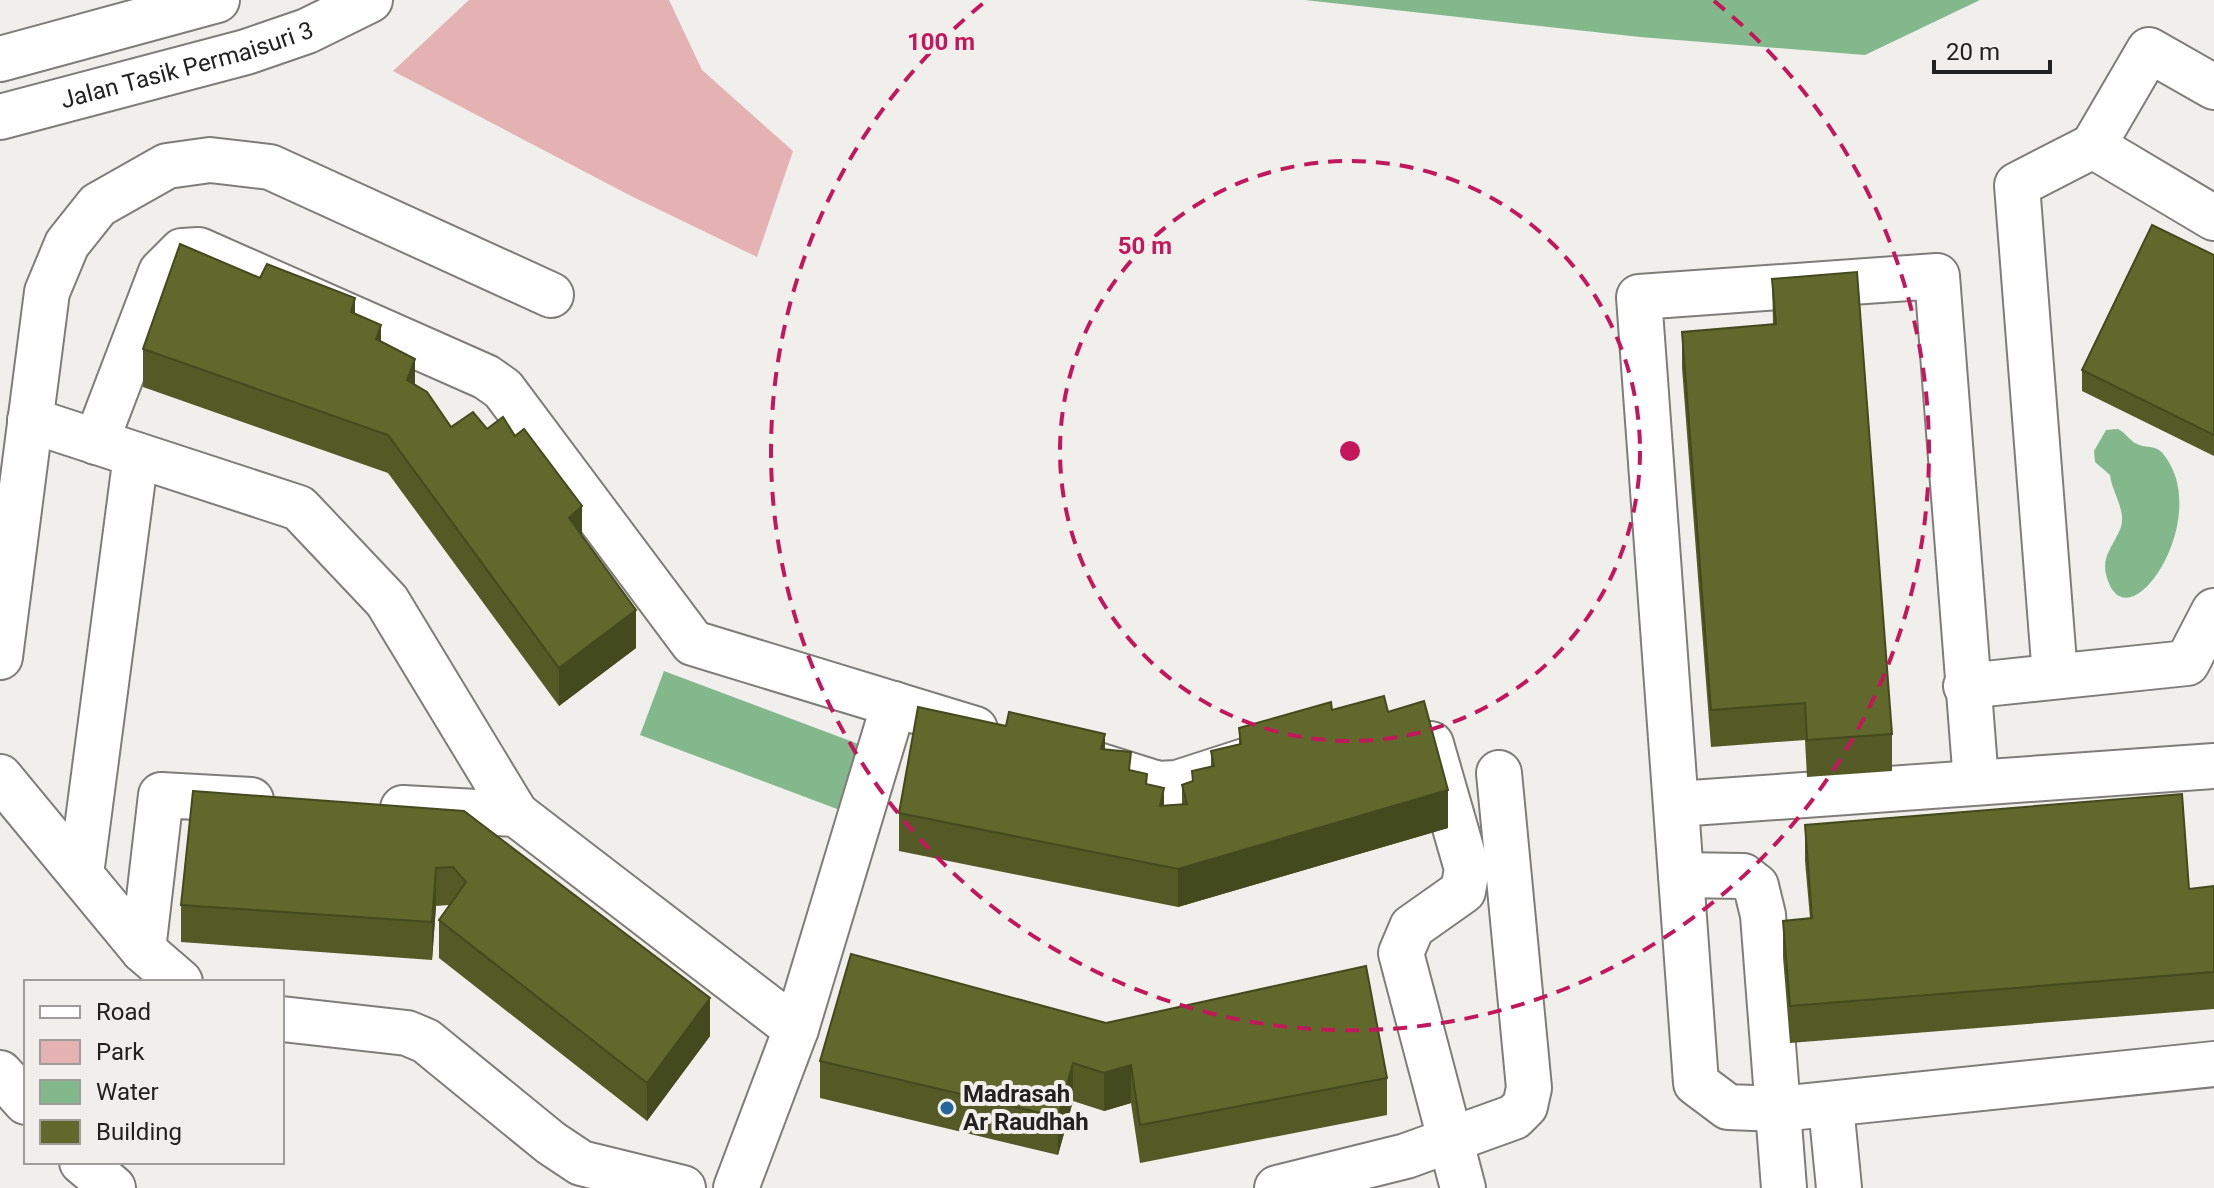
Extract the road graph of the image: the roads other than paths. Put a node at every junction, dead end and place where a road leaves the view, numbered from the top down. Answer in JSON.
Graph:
{"nodes":[{"id":1,"x":217,"y":0,"type":"edge"},
{"id":2,"x":370,"y":0,"type":"edge"},
{"id":3,"x":0,"y":59,"type":"edge"},
{"id":4,"x":2214,"y":87,"type":"edge"},
{"id":5,"x":0,"y":117,"type":"edge"},
{"id":6,"x":2093,"y":146,"type":"junction"},
{"id":7,"x":2214,"y":218,"type":"edge"},
{"id":8,"x":551,"y":295,"type":"dead end"},
{"id":9,"x":30,"y":420,"type":"junction"},
{"id":10,"x":116,"y":448,"type":"junction"},
{"id":11,"x":2214,"y":611,"type":"edge"},
{"id":12,"x":0,"y":657,"type":"edge"},
{"id":13,"x":2055,"y":676,"type":"junction"},
{"id":14,"x":1966,"y":686,"type":"junction"},
{"id":15,"x":894,"y":704,"type":"junction"},
{"id":16,"x":1404,"y":716,"type":"edge"},
{"id":17,"x":1012,"y":740,"type":"edge"},
{"id":18,"x":1284,"y":748,"type":"edge"},
{"id":19,"x":1056,"y":753,"type":"edge"},
{"id":20,"x":2214,"y":766,"type":"edge"},
{"id":21,"x":1499,"y":773,"type":"dead end"},
{"id":22,"x":0,"y":777,"type":"edge"},
{"id":23,"x":1976,"y":782,"type":"junction"},
{"id":24,"x":285,"y":802,"type":"edge"},
{"id":25,"x":1677,"y":804,"type":"junction"},
{"id":26,"x":362,"y":806,"type":"edge"},
{"id":27,"x":516,"y":814,"type":"junction"},
{"id":28,"x":81,"y":874,"type":"junction"},
{"id":29,"x":1681,"y":875,"type":"junction"},
{"id":30,"x":143,"y":950,"type":"junction"},
{"id":31,"x":178,"y":980,"type":"edge"},
{"id":32,"x":284,"y":1019,"type":"edge"},
{"id":33,"x":796,"y":1029,"type":"junction"},
{"id":34,"x":2214,"y":1064,"type":"edge"},
{"id":35,"x":0,"y":1073,"type":"edge"},
{"id":36,"x":24,"y":1100,"type":"edge"},
{"id":37,"x":1831,"y":1106,"type":"junction"},
{"id":38,"x":1780,"y":1109,"type":"junction"},
{"id":39,"x":1449,"y":1139,"type":"junction"},
{"id":40,"x":84,"y":1164,"type":"edge"},
{"id":41,"x":1409,"y":1172,"type":"edge"},
{"id":42,"x":113,"y":1188,"type":"edge"},
{"id":43,"x":683,"y":1188,"type":"edge"},
{"id":44,"x":736,"y":1188,"type":"edge"},
{"id":45,"x":1277,"y":1188,"type":"edge"},
{"id":46,"x":1463,"y":1188,"type":"edge"},
{"id":47,"x":1784,"y":1188,"type":"edge"},
{"id":48,"x":1839,"y":1188,"type":"edge"}],
"edges":[{"from":1,"to":3,"type":"street"},
{"from":2,"to":5,"type":"street","name":"Jalan Tasik Permaisuri 3"},
{"from":4,"to":6,"type":"street"},
{"from":6,"to":7,"type":"street"},
{"from":6,"to":13,"type":"street"},
{"from":8,"to":9,"type":"street"},
{"from":9,"to":10,"type":"street"},
{"from":9,"to":12,"type":"street"},
{"from":10,"to":15,"type":"street"},
{"from":10,"to":27,"type":"street"},
{"from":10,"to":28,"type":"street"},
{"from":11,"to":13,"type":"street"},
{"from":13,"to":14,"type":"street"},
{"from":14,"to":23,"type":"street"},
{"from":14,"to":25,"type":"street"},
{"from":15,"to":17,"type":"street"},
{"from":15,"to":33,"type":"street"},
{"from":16,"to":39,"type":"street"},
{"from":18,"to":19,"type":"street"},
{"from":20,"to":23,"type":"street"},
{"from":21,"to":39,"type":"street"},
{"from":22,"to":28,"type":"street"},
{"from":23,"to":25,"type":"street"},
{"from":24,"to":30,"type":"street"},
{"from":25,"to":29,"type":"street"},
{"from":26,"to":27,"type":"street"},
{"from":27,"to":33,"type":"street"},
{"from":28,"to":30,"type":"street"},
{"from":29,"to":38,"type":"street"},
{"from":29,"to":38,"type":"street"},
{"from":30,"to":31,"type":"street"},
{"from":32,"to":43,"type":"street"},
{"from":33,"to":44,"type":"street"},
{"from":34,"to":37,"type":"street"},
{"from":35,"to":36,"type":"street"},
{"from":37,"to":38,"type":"street"},
{"from":37,"to":48,"type":"street"},
{"from":38,"to":47,"type":"street"},
{"from":39,"to":41,"type":"street"},
{"from":39,"to":46,"type":"street"},
{"from":40,"to":42,"type":"street"},
{"from":41,"to":45,"type":"street"}]}
